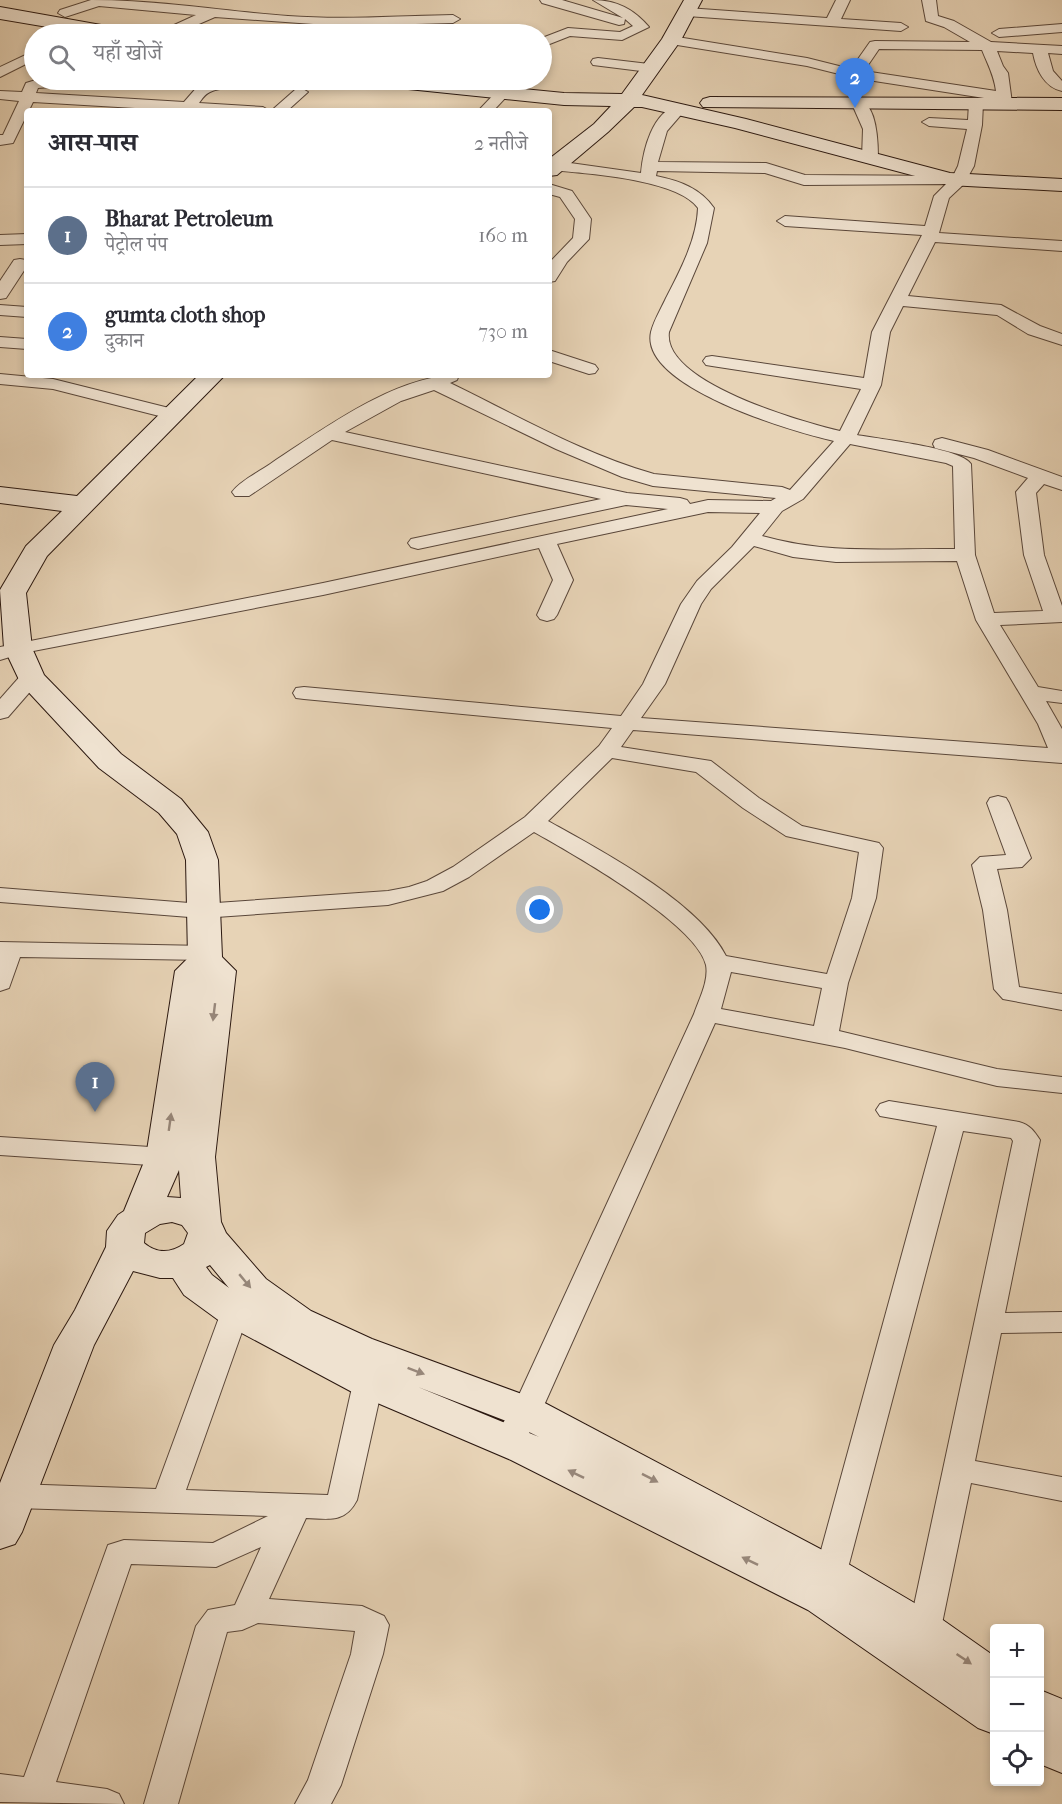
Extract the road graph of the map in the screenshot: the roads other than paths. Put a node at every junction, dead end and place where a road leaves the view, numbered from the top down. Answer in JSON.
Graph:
{"nodes":[{"id":1,"x":547,"y":0,"type":"edge"},
{"id":2,"x":600,"y":0,"type":"edge"},
{"id":3,"x":843,"y":0,"type":"edge"},
{"id":4,"x":929,"y":0,"type":"edge"},
{"id":5,"x":452,"y":2,"type":"dead end"},
{"id":6,"x":180,"y":4,"type":"edge"},
{"id":7,"x":381,"y":4,"type":"dead end"},
{"id":8,"x":690,"y":6,"type":"edge"},
{"id":9,"x":0,"y":13,"type":"edge"},
{"id":10,"x":65,"y":13,"type":"dead end"},
{"id":11,"x":211,"y":14,"type":"junction"},
{"id":12,"x":453,"y":19,"type":"junction"},
{"id":13,"x":380,"y":21,"type":"junction"},
{"id":14,"x":832,"y":22,"type":"junction"},
{"id":15,"x":62,"y":24,"type":"edge"},
{"id":16,"x":188,"y":24,"type":"edge"},
{"id":17,"x":454,"y":24,"type":"edge"},
{"id":18,"x":901,"y":27,"type":"dead end"},
{"id":19,"x":1062,"y":28,"type":"edge"},
{"id":20,"x":661,"y":32,"type":"junction"},
{"id":21,"x":966,"y":35,"type":"junction"},
{"id":22,"x":552,"y":39,"type":"edge"},
{"id":23,"x":988,"y":46,"type":"junction"},
{"id":24,"x":1040,"y":49,"type":"junction"},
{"id":25,"x":1062,"y":50,"type":"edge"},
{"id":26,"x":24,"y":60,"type":"edge"},
{"id":27,"x":598,"y":62,"type":"dead end"},
{"id":28,"x":649,"y":68,"type":"junction"},
{"id":29,"x":0,"y":73,"type":"edge"},
{"id":30,"x":855,"y":74,"type":"junction"},
{"id":31,"x":1062,"y":87,"type":"edge"},
{"id":32,"x":30,"y":90,"type":"edge"},
{"id":33,"x":202,"y":90,"type":"edge"},
{"id":34,"x":487,"y":90,"type":"edge"},
{"id":35,"x":301,"y":92,"type":"dead end"},
{"id":36,"x":503,"y":93,"type":"junction"},
{"id":37,"x":0,"y":95,"type":"edge"},
{"id":38,"x":28,"y":97,"type":"junction"},
{"id":39,"x":1004,"y":99,"type":"junction"},
{"id":40,"x":635,"y":101,"type":"junction"},
{"id":41,"x":976,"y":103,"type":"junction"},
{"id":42,"x":859,"y":104,"type":"junction"},
{"id":43,"x":1062,"y":104,"type":"edge"},
{"id":44,"x":188,"y":107,"type":"junction"},
{"id":45,"x":206,"y":108,"type":"edge"},
{"id":46,"x":282,"y":108,"type":"edge"},
{"id":47,"x":488,"y":108,"type":"edge"},
{"id":48,"x":679,"y":109,"type":"junction"},
{"id":49,"x":929,"y":123,"type":"dead end"},
{"id":50,"x":975,"y":125,"type":"junction"},
{"id":51,"x":7,"y":138,"type":"edge"},
{"id":52,"x":24,"y":140,"type":"edge"},
{"id":53,"x":870,"y":158,"type":"junction"},
{"id":54,"x":552,"y":166,"type":"edge"},
{"id":55,"x":552,"y":167,"type":"edge"},
{"id":56,"x":648,"y":174,"type":"junction"},
{"id":57,"x":953,"y":180,"type":"junction"},
{"id":58,"x":1062,"y":184,"type":"edge"},
{"id":59,"x":552,"y":190,"type":"edge"},
{"id":60,"x":785,"y":221,"type":"dead end"},
{"id":61,"x":931,"y":234,"type":"junction"},
{"id":62,"x":24,"y":239,"type":"edge"},
{"id":63,"x":0,"y":240,"type":"edge"},
{"id":64,"x":1062,"y":246,"type":"edge"},
{"id":65,"x":24,"y":264,"type":"edge"},
{"id":66,"x":0,"y":265,"type":"edge"},
{"id":67,"x":552,"y":272,"type":"edge"},
{"id":68,"x":0,"y":294,"type":"edge"},
{"id":69,"x":897,"y":300,"type":"junction"},
{"id":70,"x":0,"y":310,"type":"edge"},
{"id":71,"x":24,"y":312,"type":"edge"},
{"id":72,"x":1062,"y":340,"type":"edge"},
{"id":73,"x":0,"y":342,"type":"edge"},
{"id":74,"x":24,"y":344,"type":"edge"},
{"id":75,"x":552,"y":356,"type":"edge"},
{"id":76,"x":711,"y":361,"type":"dead end"},
{"id":77,"x":590,"y":369,"type":"dead end"},
{"id":78,"x":210,"y":378,"type":"edge"},
{"id":79,"x":0,"y":379,"type":"edge"},
{"id":80,"x":56,"y":379,"type":"edge"},
{"id":81,"x":445,"y":380,"type":"edge"},
{"id":82,"x":872,"y":385,"type":"junction"},
{"id":83,"x":175,"y":415,"type":"junction"},
{"id":84,"x":329,"y":434,"type":"junction"},
{"id":85,"x":848,"y":434,"type":"junction"},
{"id":86,"x":737,"y":469,"type":"dead end"},
{"id":87,"x":1035,"y":481,"type":"junction"},
{"id":88,"x":1062,"y":484,"type":"edge"},
{"id":89,"x":722,"y":486,"type":"junction"},
{"id":90,"x":242,"y":492,"type":"dead end"},
{"id":91,"x":0,"y":495,"type":"edge"},
{"id":92,"x":796,"y":495,"type":"junction"},
{"id":93,"x":1062,"y":495,"type":"edge"},
{"id":94,"x":627,"y":499,"type":"junction"},
{"id":95,"x":81,"y":505,"type":"junction"},
{"id":96,"x":708,"y":506,"type":"junction"},
{"id":97,"x":775,"y":507,"type":"junction"},
{"id":98,"x":748,"y":538,"type":"junction"},
{"id":99,"x":545,"y":540,"type":"junction"},
{"id":100,"x":418,"y":543,"type":"dead end"},
{"id":101,"x":965,"y":555,"type":"junction"},
{"id":102,"x":548,"y":615,"type":"dead end"},
{"id":103,"x":1059,"y":616,"type":"edge"},
{"id":104,"x":986,"y":620,"type":"junction"},
{"id":105,"x":9,"y":651,"type":"edge"},
{"id":106,"x":31,"y":678,"type":"junction"},
{"id":107,"x":304,"y":693,"type":"dead end"},
{"id":108,"x":1030,"y":693,"type":"junction"},
{"id":109,"x":1062,"y":697,"type":"edge"},
{"id":110,"x":0,"y":712,"type":"edge"},
{"id":111,"x":627,"y":723,"type":"junction"},
{"id":112,"x":607,"y":751,"type":"junction"},
{"id":113,"x":1062,"y":756,"type":"edge"},
{"id":114,"x":998,"y":803,"type":"dead end"},
{"id":115,"x":533,"y":822,"type":"junction"},
{"id":116,"x":0,"y":895,"type":"edge"},
{"id":117,"x":202,"y":911,"type":"junction"},
{"id":118,"x":5,"y":950,"type":"edge"},
{"id":119,"x":206,"y":958,"type":"junction"},
{"id":120,"x":718,"y":962,"type":"junction"},
{"id":121,"x":0,"y":983,"type":"edge"},
{"id":122,"x":836,"y":983,"type":"junction"},
{"id":123,"x":1062,"y":1002,"type":"edge"},
{"id":124,"x":710,"y":1006,"type":"junction"},
{"id":125,"x":825,"y":1035,"type":"junction"},
{"id":126,"x":1062,"y":1085,"type":"edge"},
{"id":127,"x":889,"y":1110,"type":"dead end"},
{"id":128,"x":952,"y":1121,"type":"junction"},
{"id":129,"x":0,"y":1146,"type":"edge"},
{"id":130,"x":165,"y":1157,"type":"junction"},
{"id":131,"x":168,"y":1242,"type":"junction"},
{"id":132,"x":235,"y":1312,"type":"junction"},
{"id":133,"x":1062,"y":1322,"type":"edge"},
{"id":134,"x":988,"y":1323,"type":"junction"},
{"id":135,"x":368,"y":1383,"type":"junction"},
{"id":136,"x":516,"y":1427,"type":"junction"},
{"id":137,"x":958,"y":1469,"type":"junction"},
{"id":138,"x":1062,"y":1489,"type":"edge"},
{"id":139,"x":167,"y":1500,"type":"junction"},
{"id":140,"x":8,"y":1514,"type":"edge"},
{"id":141,"x":292,"y":1514,"type":"junction"},
{"id":142,"x":827,"y":1586,"type":"junction"},
{"id":143,"x":249,"y":1610,"type":"junction"},
{"id":144,"x":921,"y":1647,"type":"junction"},
{"id":145,"x":990,"y":1678,"type":"edge"},
{"id":146,"x":990,"y":1711,"type":"edge"},
{"id":147,"x":1044,"y":1711,"type":"edge"},
{"id":148,"x":1062,"y":1722,"type":"edge"},
{"id":149,"x":1044,"y":1744,"type":"edge"},
{"id":150,"x":1062,"y":1754,"type":"edge"},
{"id":151,"x":0,"y":1788,"type":"edge"},
{"id":152,"x":35,"y":1793,"type":"junction"},
{"id":153,"x":107,"y":1804,"type":"edge"},
{"id":154,"x":161,"y":1804,"type":"edge"},
{"id":155,"x":312,"y":1804,"type":"edge"}],
"edges":[{"from":1,"to":20,"type":"street"},
{"from":2,"to":20,"type":"street"},
{"from":3,"to":14,"type":"street"},
{"from":4,"to":21,"type":"street"},
{"from":5,"to":12,"type":"street"},
{"from":6,"to":10,"type":"street"},
{"from":6,"to":11,"type":"street"},
{"from":7,"to":13,"type":"street"},
{"from":8,"to":14,"type":"street"},
{"from":8,"to":20,"type":"main road"},
{"from":9,"to":15,"type":"main road"},
{"from":11,"to":13,"type":"street"},
{"from":11,"to":16,"type":"street"},
{"from":12,"to":13,"type":"street"},
{"from":12,"to":17,"type":"street"},
{"from":14,"to":18,"type":"street"},
{"from":19,"to":21,"type":"street"},
{"from":20,"to":22,"type":"street"},
{"from":20,"to":28,"type":"main road"},
{"from":20,"to":30,"type":"street"},
{"from":21,"to":23,"type":"street"},
{"from":23,"to":24,"type":"street"},
{"from":23,"to":30,"type":"street"},
{"from":23,"to":39,"type":"street"},
{"from":24,"to":25,"type":"street"},
{"from":24,"to":31,"type":"street"},
{"from":26,"to":29,"type":"street"},
{"from":27,"to":28,"type":"street"},
{"from":28,"to":40,"type":"main road"},
{"from":30,"to":39,"type":"street"},
{"from":32,"to":38,"type":"street"},
{"from":33,"to":44,"type":"street"},
{"from":34,"to":36,"type":"main road"},
{"from":35,"to":46,"type":"street"},
{"from":36,"to":40,"type":"main road"},
{"from":36,"to":47,"type":"street"},
{"from":37,"to":38,"type":"street"},
{"from":38,"to":44,"type":"street"},
{"from":38,"to":51,"type":"street"},
{"from":39,"to":41,"type":"main road"},
{"from":39,"to":43,"type":"main road"},
{"from":40,"to":42,"type":"main road"},
{"from":40,"to":48,"type":"main road"},
{"from":40,"to":54,"type":"main road"},
{"from":41,"to":42,"type":"main road"},
{"from":41,"to":50,"type":"street"},
{"from":42,"to":53,"type":"street"},
{"from":44,"to":45,"type":"street"},
{"from":48,"to":53,"type":"main road"},
{"from":48,"to":56,"type":"street"},
{"from":49,"to":50,"type":"street"},
{"from":50,"to":57,"type":"street"},
{"from":51,"to":52,"type":"street"},
{"from":53,"to":57,"type":"main road"},
{"from":55,"to":56,"type":"street"},
{"from":56,"to":57,"type":"street"},
{"from":56,"to":85,"type":"street"},
{"from":57,"to":58,"type":"main road"},
{"from":57,"to":61,"type":"street"},
{"from":59,"to":67,"type":"street"},
{"from":60,"to":61,"type":"street"},
{"from":61,"to":64,"type":"street"},
{"from":61,"to":69,"type":"street"},
{"from":62,"to":63,"type":"street"},
{"from":65,"to":66,"type":"street"},
{"from":65,"to":68,"type":"street"},
{"from":69,"to":72,"type":"street"},
{"from":69,"to":82,"type":"street"},
{"from":70,"to":71,"type":"street"},
{"from":73,"to":74,"type":"street"},
{"from":75,"to":77,"type":"street"},
{"from":76,"to":82,"type":"street"},
{"from":78,"to":83,"type":"main road"},
{"from":79,"to":80,"type":"street"},
{"from":80,"to":83,"type":"street"},
{"from":81,"to":84,"type":"street"},
{"from":81,"to":89,"type":"street"},
{"from":82,"to":85,"type":"street"},
{"from":83,"to":95,"type":"main road"},
{"from":84,"to":90,"type":"street"},
{"from":84,"to":94,"type":"street"},
{"from":85,"to":87,"type":"street"},
{"from":85,"to":92,"type":"street"},
{"from":85,"to":101,"type":"street"},
{"from":86,"to":89,"type":"street"},
{"from":87,"to":88,"type":"street"},
{"from":87,"to":93,"type":"street"},
{"from":87,"to":103,"type":"street"},
{"from":89,"to":92,"type":"street"},
{"from":91,"to":95,"type":"main road"},
{"from":92,"to":97,"type":"street"},
{"from":94,"to":96,"type":"street"},
{"from":94,"to":100,"type":"street"},
{"from":95,"to":105,"type":"main road"},
{"from":96,"to":97,"type":"street"},
{"from":96,"to":99,"type":"street"},
{"from":97,"to":98,"type":"street"},
{"from":98,"to":101,"type":"street"},
{"from":98,"to":111,"type":"street"},
{"from":99,"to":102,"type":"street"},
{"from":99,"to":105,"type":"street"},
{"from":101,"to":104,"type":"street"},
{"from":103,"to":104,"type":"street"},
{"from":104,"to":108,"type":"street"},
{"from":105,"to":106,"type":"main road"},
{"from":106,"to":110,"type":"street"},
{"from":106,"to":117,"type":"main road"},
{"from":107,"to":111,"type":"street"},
{"from":108,"to":109,"type":"street"},
{"from":108,"to":113,"type":"street"},
{"from":111,"to":112,"type":"street"},
{"from":111,"to":113,"type":"street"},
{"from":112,"to":115,"type":"street"},
{"from":112,"to":122,"type":"street"},
{"from":114,"to":123,"type":"street"},
{"from":115,"to":117,"type":"street"},
{"from":115,"to":120,"type":"street"},
{"from":116,"to":117,"type":"street"},
{"from":117,"to":119,"type":"main road"},
{"from":118,"to":119,"type":"street"},
{"from":118,"to":121,"type":"street"},
{"from":130,"to":119,"type":"main road","one_way":true},
{"from":119,"to":131,"type":"main road","one_way":true},
{"from":120,"to":122,"type":"street"},
{"from":120,"to":124,"type":"street"},
{"from":122,"to":125,"type":"street"},
{"from":124,"to":125,"type":"street"},
{"from":124,"to":136,"type":"street"},
{"from":125,"to":126,"type":"street"},
{"from":127,"to":128,"type":"street"},
{"from":128,"to":134,"type":"street"},
{"from":128,"to":142,"type":"street"},
{"from":129,"to":130,"type":"street"},
{"from":130,"to":131,"type":"main road"},
{"from":131,"to":132,"type":"main road"},
{"from":131,"to":136,"type":"main road","one_way":true},
{"from":131,"to":140,"type":"main road"},
{"from":132,"to":135,"type":"main road"},
{"from":132,"to":139,"type":"street"},
{"from":133,"to":134,"type":"street"},
{"from":134,"to":137,"type":"street"},
{"from":135,"to":136,"type":"main road"},
{"from":135,"to":141,"type":"street"},
{"from":136,"to":142,"type":"main road"},
{"from":137,"to":138,"type":"street"},
{"from":137,"to":144,"type":"street"},
{"from":139,"to":140,"type":"street"},
{"from":139,"to":141,"type":"street"},
{"from":141,"to":143,"type":"street"},
{"from":141,"to":152,"type":"street"},
{"from":142,"to":144,"type":"main road"},
{"from":143,"to":154,"type":"street"},
{"from":143,"to":155,"type":"street"},
{"from":144,"to":145,"type":"main road","one_way":true},
{"from":144,"to":146,"type":"main road"},
{"from":147,"to":148,"type":"main road"},
{"from":149,"to":150,"type":"main road"},
{"from":151,"to":152,"type":"street"},
{"from":152,"to":153,"type":"street"}]}
